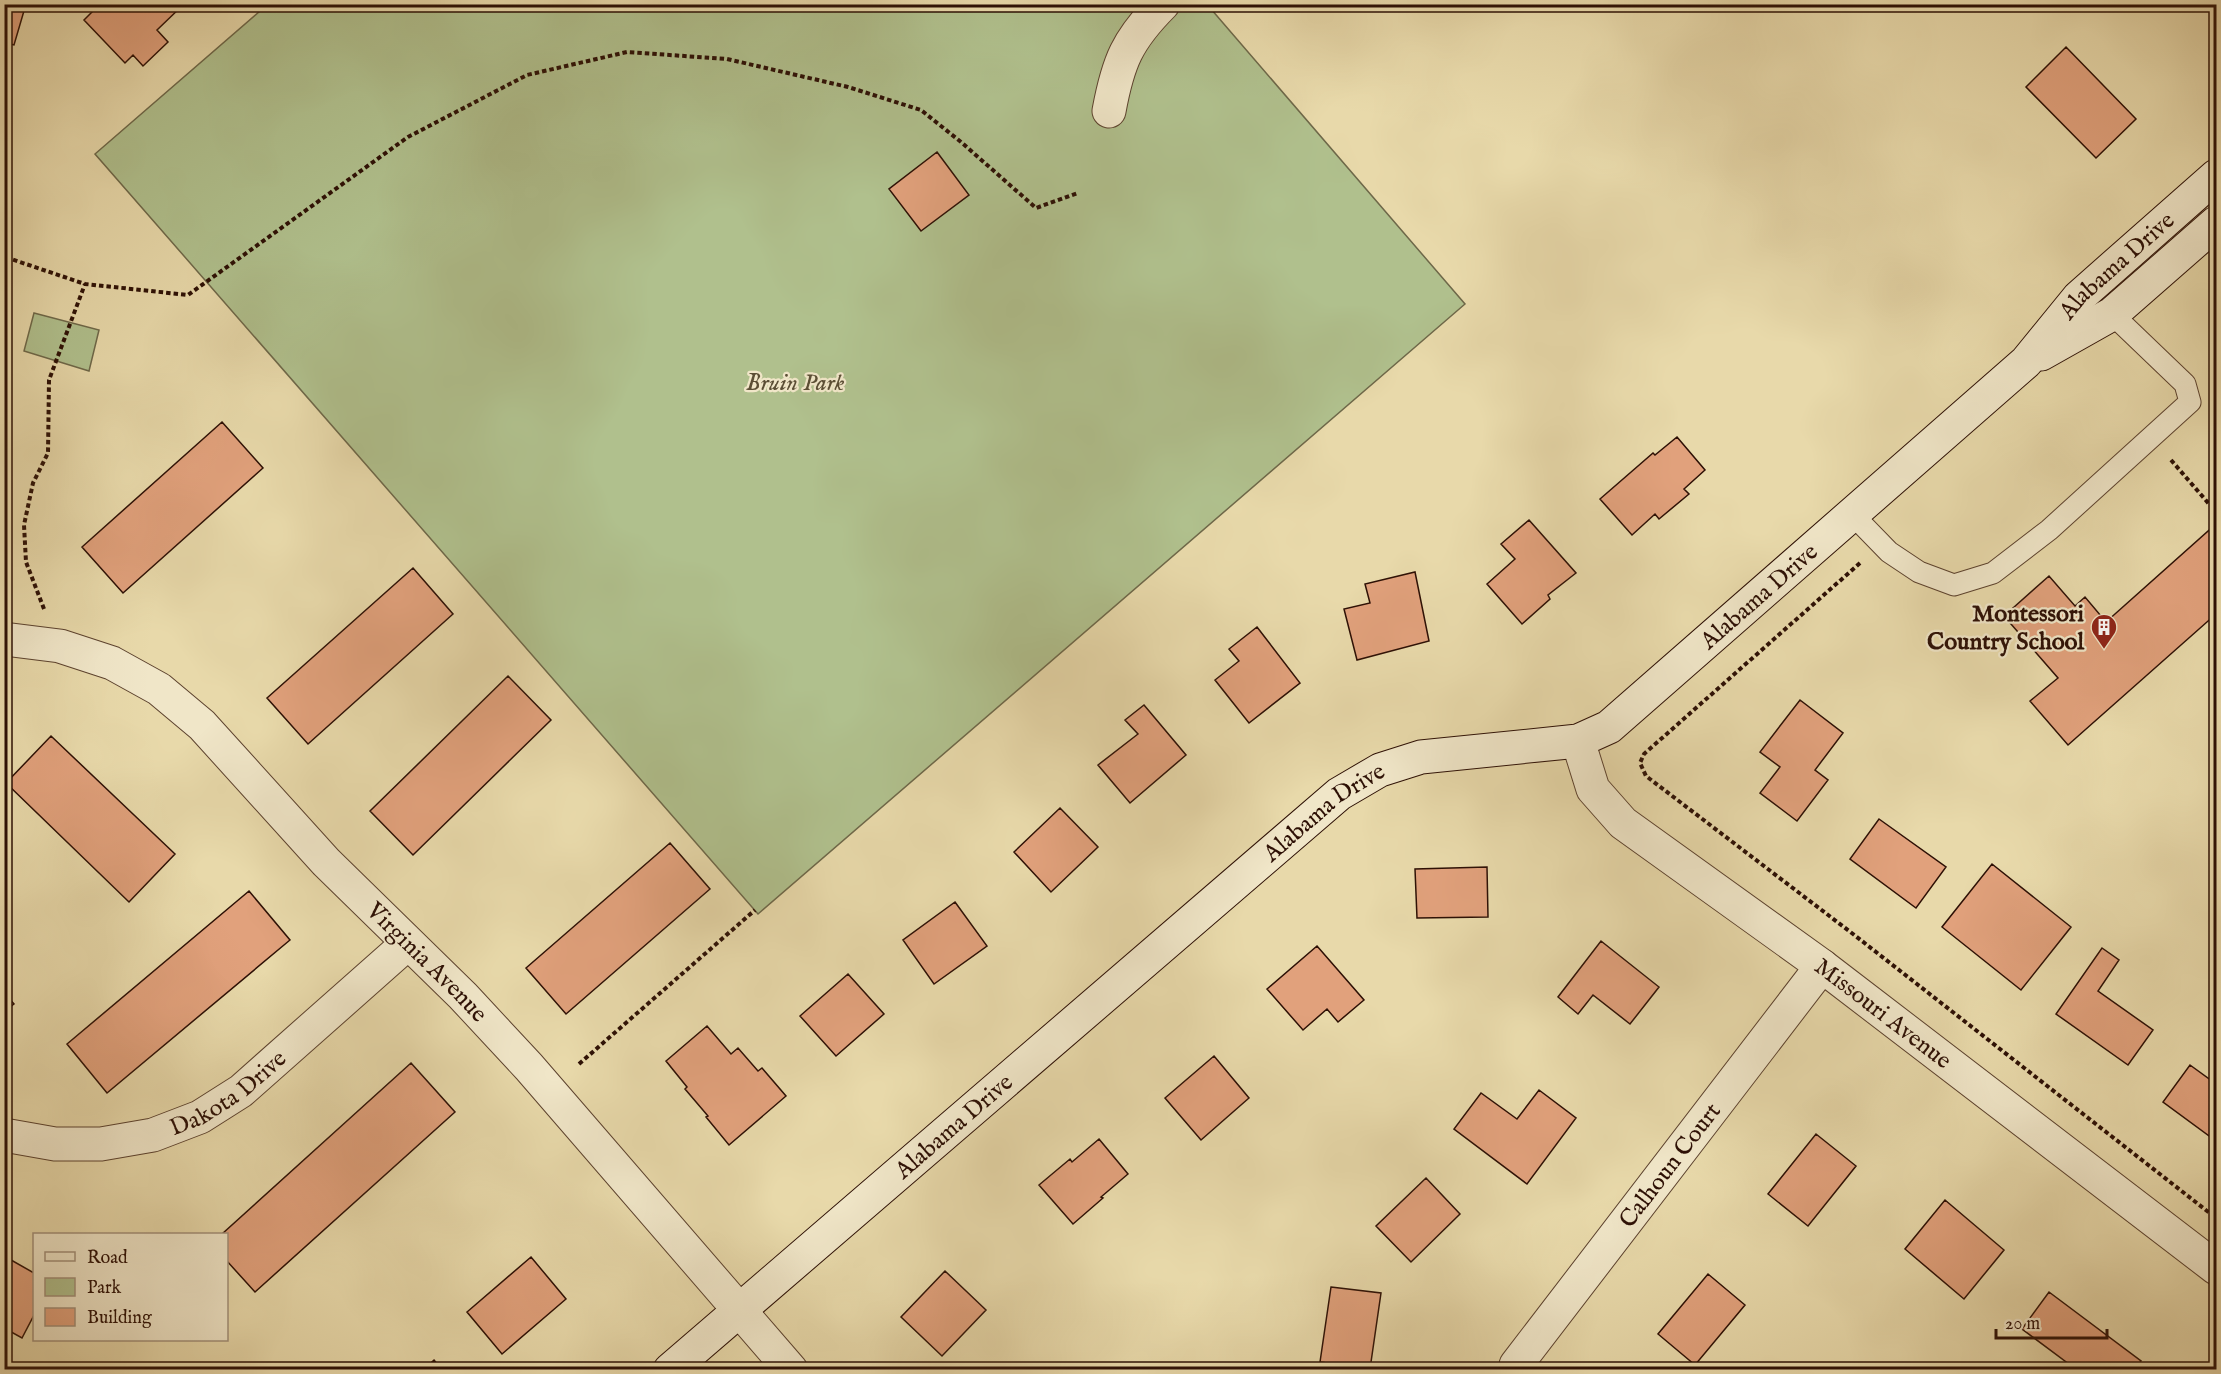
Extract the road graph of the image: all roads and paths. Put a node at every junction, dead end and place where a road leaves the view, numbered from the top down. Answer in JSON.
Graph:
{"nodes":[{"id":1,"x":1163,"y":4,"type":"edge"},
{"id":2,"x":2211,"y":4,"type":"edge"},
{"id":3,"x":2217,"y":11,"type":"edge"},
{"id":4,"x":1109,"y":111,"type":"dead end"},
{"id":5,"x":2217,"y":176,"type":"edge"},
{"id":6,"x":4,"y":183,"type":"edge"},
{"id":7,"x":1078,"y":193,"type":"dead end"},
{"id":8,"x":2217,"y":223,"type":"edge"},
{"id":9,"x":85,"y":284,"type":"junction"},
{"id":10,"x":2112,"y":314,"type":"junction"},
{"id":11,"x":2026,"y":362,"type":"junction"},
{"id":12,"x":1852,"y":514,"type":"junction"},
{"id":13,"x":1867,"y":557,"type":"dead end"},
{"id":14,"x":4,"y":639,"type":"edge"},
{"id":15,"x":60,"y":646,"type":"junction"},
{"id":16,"x":1578,"y":741,"type":"junction"},
{"id":17,"x":755,"y":910,"type":"dead end"},
{"id":18,"x":408,"y":943,"type":"junction"},
{"id":19,"x":1822,"y":966,"type":"junction"},
{"id":20,"x":579,"y":1064,"type":"dead end"},
{"id":21,"x":4,"y":1135,"type":"edge"},
{"id":22,"x":2217,"y":1218,"type":"edge"},
{"id":23,"x":2217,"y":1268,"type":"edge"},
{"id":24,"x":740,"y":1310,"type":"junction"},
{"id":25,"x":1516,"y":1365,"type":"dead end"},
{"id":26,"x":670,"y":1370,"type":"edge"},
{"id":27,"x":791,"y":1370,"type":"edge"}],
"edges":[{"from":1,"to":4,"type":"street"},
{"from":2,"to":3,"type":"path"},
{"from":5,"to":11,"type":"street","name":"Alabama Drive"},
{"from":6,"to":9,"type":"path"},
{"from":7,"to":9,"type":"path"},
{"from":8,"to":10,"type":"street","name":"Alabama Drive"},
{"from":9,"to":15,"type":"path"},
{"from":10,"to":11,"type":"street","name":"Alabama Drive"},
{"from":10,"to":12,"type":"lane"},
{"from":11,"to":12,"type":"street","name":"Alabama Drive"},
{"from":12,"to":16,"type":"street","name":"Alabama Drive"},
{"from":13,"to":22,"type":"path"},
{"from":14,"to":15,"type":"street","name":"Virginia Avenue"},
{"from":15,"to":18,"type":"street","name":"Virginia Avenue"},
{"from":16,"to":19,"type":"street","name":"Missouri Avenue"},
{"from":16,"to":24,"type":"street","name":"Alabama Drive"},
{"from":17,"to":20,"type":"path"},
{"from":18,"to":21,"type":"street","name":"Dakota Drive"},
{"from":18,"to":24,"type":"street","name":"Virginia Avenue"},
{"from":19,"to":23,"type":"street","name":"Missouri Avenue"},
{"from":19,"to":25,"type":"street","name":"Calhoun Court"},
{"from":24,"to":26,"type":"street","name":"Alabama Drive"},
{"from":24,"to":27,"type":"street","name":"Virginia Avenue"}]}
